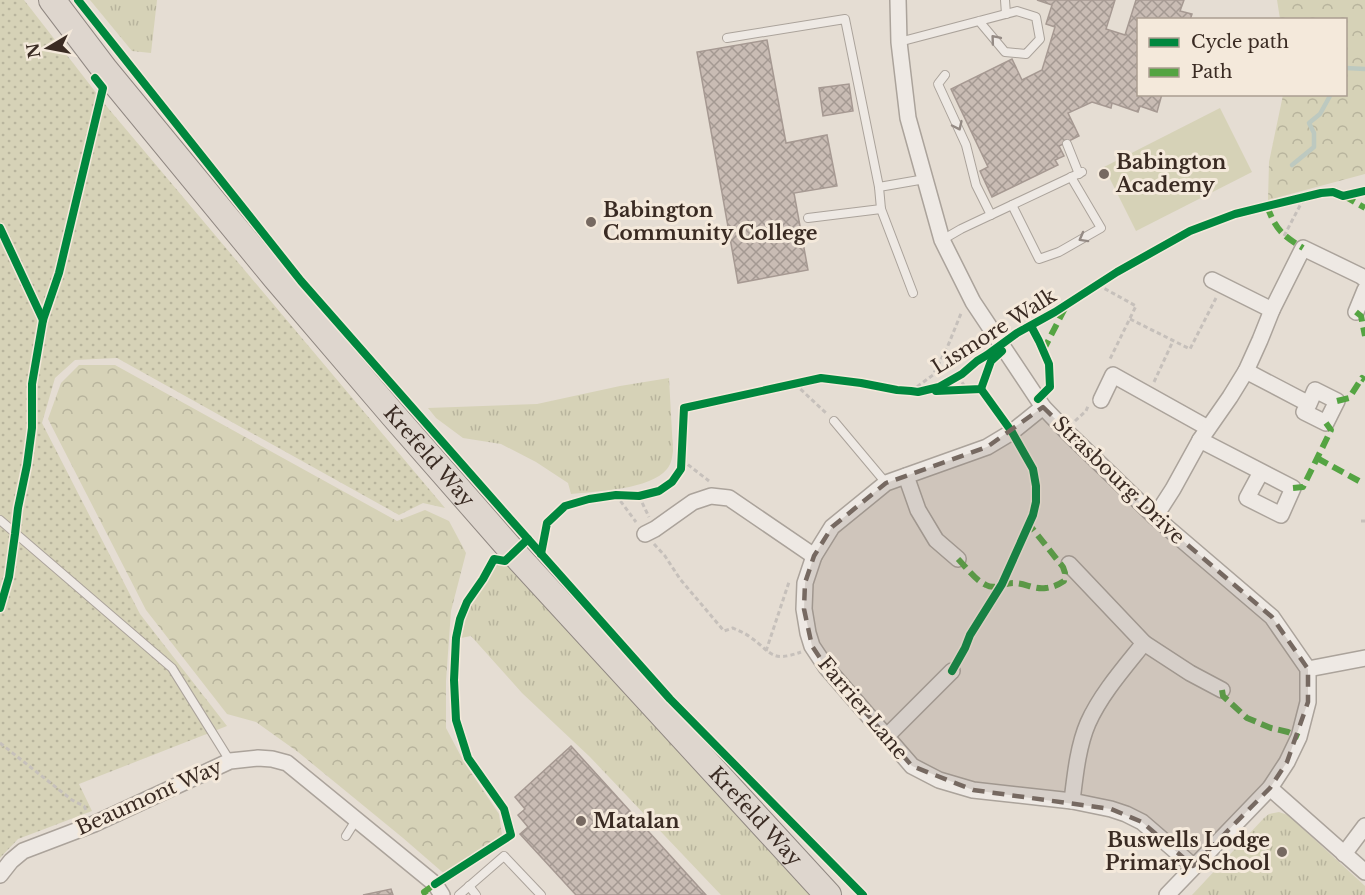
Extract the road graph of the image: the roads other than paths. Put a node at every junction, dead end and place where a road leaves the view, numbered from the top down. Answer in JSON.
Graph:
{"nodes":[{"id":1,"x":52,"y":0,"type":"edge"},
{"id":2,"x":898,"y":0,"type":"edge"},
{"id":3,"x":1005,"y":0,"type":"edge"},
{"id":4,"x":1006,"y":14,"type":"junction"},
{"id":5,"x":980,"y":21,"type":"junction"},
{"id":6,"x":727,"y":38,"type":"dead end"},
{"id":7,"x":898,"y":42,"type":"junction"},
{"id":8,"x":945,"y":75,"type":"dead end"},
{"id":9,"x":1067,"y":144,"type":"dead end"},
{"id":10,"x":1078,"y":174,"type":"junction"},
{"id":11,"x":925,"y":179,"type":"junction"},
{"id":12,"x":879,"y":187,"type":"junction"},
{"id":13,"x":1012,"y":205,"type":"junction"},
{"id":14,"x":881,"y":209,"type":"junction"},
{"id":15,"x":991,"y":215,"type":"junction"},
{"id":16,"x":808,"y":218,"type":"dead end"},
{"id":17,"x":942,"y":240,"type":"junction"},
{"id":18,"x":1365,"y":279,"type":"edge"},
{"id":19,"x":1217,"y":283,"type":"road end"},
{"id":20,"x":1365,"y":290,"type":"edge"},
{"id":21,"x":913,"y":293,"type":"dead end"},
{"id":22,"x":1272,"y":310,"type":"junction"},
{"id":23,"x":1356,"y":312,"type":"dead end"},
{"id":24,"x":1246,"y":371,"type":"junction"},
{"id":25,"x":1101,"y":400,"type":"dead end"},
{"id":26,"x":1040,"y":403,"type":"junction"},
{"id":27,"x":1309,"y":404,"type":"dead end"},
{"id":28,"x":834,"y":421,"type":"road end"},
{"id":29,"x":1204,"y":434,"type":"junction"},
{"id":30,"x":1261,"y":472,"type":"dead end"},
{"id":31,"x":906,"y":476,"type":"junction"},
{"id":32,"x":886,"y":483,"type":"junction"},
{"id":33,"x":1155,"y":518,"type":"junction"},
{"id":34,"x":0,"y":520,"type":"edge"},
{"id":35,"x":650,"y":532,"type":"road end"},
{"id":36,"x":814,"y":556,"type":"junction"},
{"id":37,"x":958,"y":559,"type":"dead end"},
{"id":38,"x":1069,"y":564,"type":"dead end"},
{"id":39,"x":1144,"y":643,"type":"junction"},
{"id":40,"x":1365,"y":658,"type":"edge"},
{"id":41,"x":1308,"y":669,"type":"junction"},
{"id":42,"x":952,"y":671,"type":"dead end"},
{"id":43,"x":1222,"y":690,"type":"dead end"},
{"id":44,"x":887,"y":736,"type":"junction"},
{"id":45,"x":230,"y":761,"type":"junction"},
{"id":46,"x":1270,"y":788,"type":"junction"},
{"id":47,"x":1072,"y":801,"type":"junction"},
{"id":48,"x":356,"y":820,"type":"junction"},
{"id":49,"x":1365,"y":826,"type":"edge"},
{"id":50,"x":346,"y":836,"type":"dead end"},
{"id":51,"x":1344,"y":854,"type":"junction"},
{"id":52,"x":1193,"y":866,"type":"junction"},
{"id":53,"x":1365,"y":872,"type":"edge"},
{"id":54,"x":0,"y":875,"type":"edge"},
{"id":55,"x":469,"y":886,"type":"junction"},
{"id":56,"x":442,"y":895,"type":"edge"},
{"id":57,"x":459,"y":895,"type":"edge"},
{"id":58,"x":476,"y":895,"type":"edge"},
{"id":59,"x":541,"y":895,"type":"edge"},
{"id":60,"x":828,"y":895,"type":"edge"},
{"id":61,"x":1167,"y":895,"type":"edge"}],
"edges":[{"from":1,"to":60,"type":"highway","name":"Krefeld Way"},
{"from":2,"to":7,"type":"street","name":"Strasbourg Drive"},
{"from":3,"to":4,"type":"lane"},
{"from":4,"to":5,"type":"lane"},
{"from":4,"to":5,"type":"lane","one_way":true},
{"from":5,"to":7,"type":"lane"},
{"from":6,"to":12,"type":"lane"},
{"from":7,"to":11,"type":"street","name":"Strasbourg Drive"},
{"from":8,"to":15,"type":"lane","one_way":true},
{"from":9,"to":10,"type":"lane"},
{"from":10,"to":13,"type":"lane"},
{"from":10,"to":13,"type":"lane","one_way":true},
{"from":11,"to":12,"type":"lane"},
{"from":11,"to":17,"type":"street","name":"Strasbourg Drive"},
{"from":12,"to":14,"type":"lane"},
{"from":13,"to":15,"type":"lane"},
{"from":14,"to":16,"type":"lane"},
{"from":14,"to":21,"type":"lane"},
{"from":15,"to":17,"type":"lane"},
{"from":17,"to":26,"type":"street","name":"Strasbourg Drive"},
{"from":18,"to":22,"type":"street"},
{"from":19,"to":22,"type":"street"},
{"from":20,"to":23,"type":"street"},
{"from":22,"to":24,"type":"street"},
{"from":24,"to":27,"type":"street"},
{"from":24,"to":29,"type":"street"},
{"from":25,"to":29,"type":"street"},
{"from":26,"to":31,"type":"street","name":"Farrier Lane"},
{"from":26,"to":33,"type":"street","name":"Strasbourg Drive"},
{"from":28,"to":32,"type":"lane"},
{"from":29,"to":30,"type":"street"},
{"from":29,"to":33,"type":"street"},
{"from":31,"to":32,"type":"street","name":"Farrier Lane"},
{"from":31,"to":37,"type":"street"},
{"from":32,"to":36,"type":"street","name":"Farrier Lane"},
{"from":33,"to":41,"type":"street","name":"Strasbourg Drive"},
{"from":34,"to":45,"type":"lane"},
{"from":35,"to":36,"type":"street"},
{"from":36,"to":44,"type":"street","name":"Farrier Lane"},
{"from":38,"to":39,"type":"street"},
{"from":39,"to":43,"type":"street"},
{"from":39,"to":47,"type":"street"},
{"from":40,"to":41,"type":"street"},
{"from":41,"to":46,"type":"street"},
{"from":42,"to":44,"type":"street"},
{"from":44,"to":47,"type":"street","name":"Farrier Lane"},
{"from":45,"to":48,"type":"street","name":"Beaumont Way"},
{"from":45,"to":54,"type":"street","name":"Beaumont Way"},
{"from":46,"to":51,"type":"street"},
{"from":46,"to":52,"type":"street"},
{"from":47,"to":52,"type":"street","name":"Farrier Lane"},
{"from":48,"to":50,"type":"lane"},
{"from":48,"to":56,"type":"street","name":"Beaumont Way"},
{"from":49,"to":51,"type":"street"},
{"from":51,"to":53,"type":"street"},
{"from":52,"to":61,"type":"street"},
{"from":55,"to":57,"type":"lane"},
{"from":55,"to":58,"type":"lane"},
{"from":55,"to":59,"type":"lane"}]}
